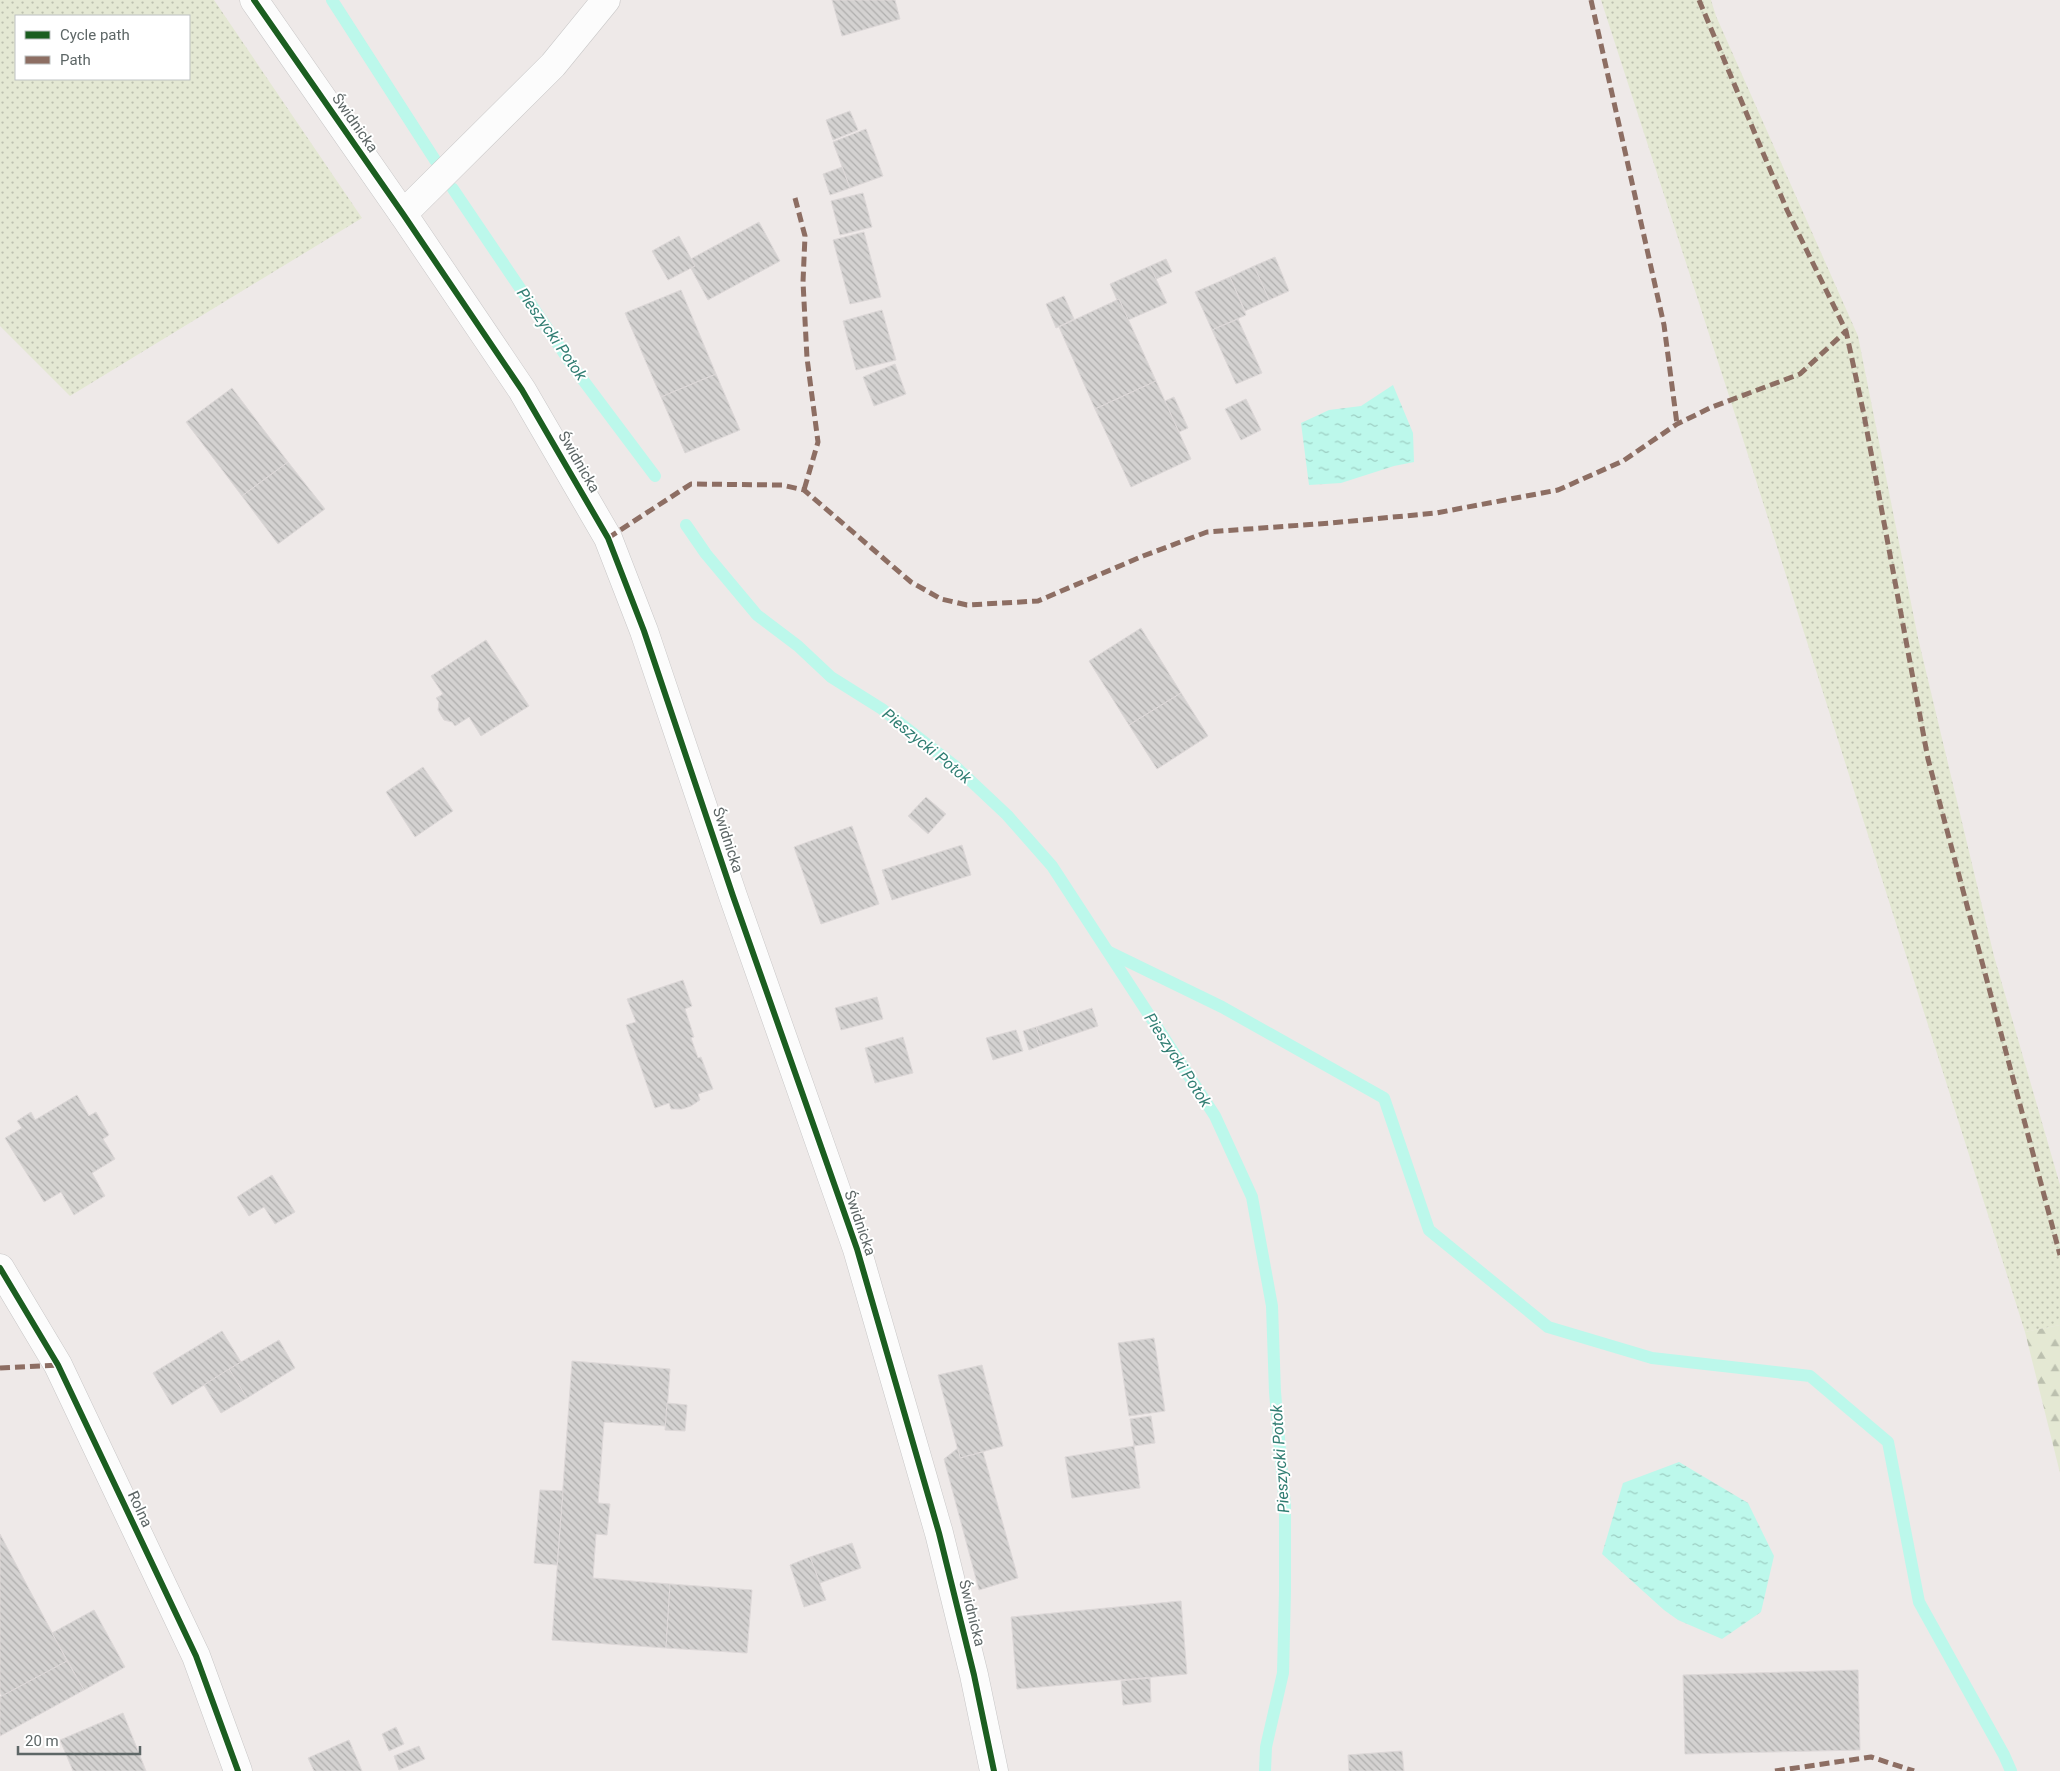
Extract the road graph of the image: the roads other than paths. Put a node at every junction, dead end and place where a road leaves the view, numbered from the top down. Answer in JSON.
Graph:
{"nodes":[{"id":1,"x":254,"y":0,"type":"edge"},
{"id":2,"x":606,"y":0,"type":"edge"},
{"id":3,"x":403,"y":214,"type":"junction"},
{"id":4,"x":0,"y":1268,"type":"edge"},
{"id":5,"x":238,"y":1771,"type":"edge"},
{"id":6,"x":994,"y":1771,"type":"edge"}],
"edges":[{"from":1,"to":3,"type":"street","name":"Świdnicka"},
{"from":2,"to":3,"type":"street"},
{"from":3,"to":6,"type":"street","name":"Świdnicka"},
{"from":4,"to":5,"type":"street","name":"Rolna"}]}
